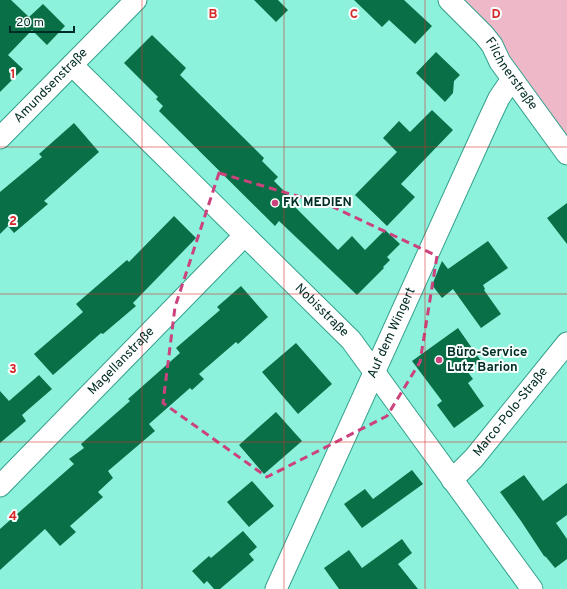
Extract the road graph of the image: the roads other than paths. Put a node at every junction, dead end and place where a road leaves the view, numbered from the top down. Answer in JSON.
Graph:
{"nodes":[{"id":1,"x":136,"y":0,"type":"edge"},
{"id":2,"x":449,"y":0,"type":"edge"},
{"id":3,"x":72,"y":65,"type":"junction"},
{"id":4,"x":512,"y":79,"type":"junction"},
{"id":5,"x":0,"y":138,"type":"edge"},
{"id":6,"x":567,"y":154,"type":"edge"},
{"id":7,"x":244,"y":236,"type":"junction"},
{"id":8,"x":567,"y":343,"type":"edge"},
{"id":9,"x":374,"y":374,"type":"junction"},
{"id":10,"x":452,"y":480,"type":"junction"},
{"id":11,"x":0,"y":486,"type":"edge"},
{"id":12,"x":276,"y":589,"type":"edge"},
{"id":13,"x":532,"y":589,"type":"edge"}],
"edges":[{"from":1,"to":3,"type":"street","name":"Amundsenstraße"},
{"from":2,"to":4,"type":"street","name":"Filchnerstraße"},
{"from":3,"to":5,"type":"street","name":"Amundsenstraße"},
{"from":3,"to":7,"type":"street","name":"Nobisstraße"},
{"from":4,"to":6,"type":"street","name":"Filchnerstraße"},
{"from":4,"to":9,"type":"street","name":"Auf dem Wingert"},
{"from":7,"to":9,"type":"street","name":"Nobisstraße"},
{"from":7,"to":11,"type":"street","name":"Magellanstraße"},
{"from":8,"to":10,"type":"street","name":"Marco-Polo-Straße"},
{"from":9,"to":10,"type":"street","name":"Nobisstraße"},
{"from":9,"to":12,"type":"street","name":"Auf dem Wingert"},
{"from":10,"to":13,"type":"street","name":"Nobisstraße"}]}
